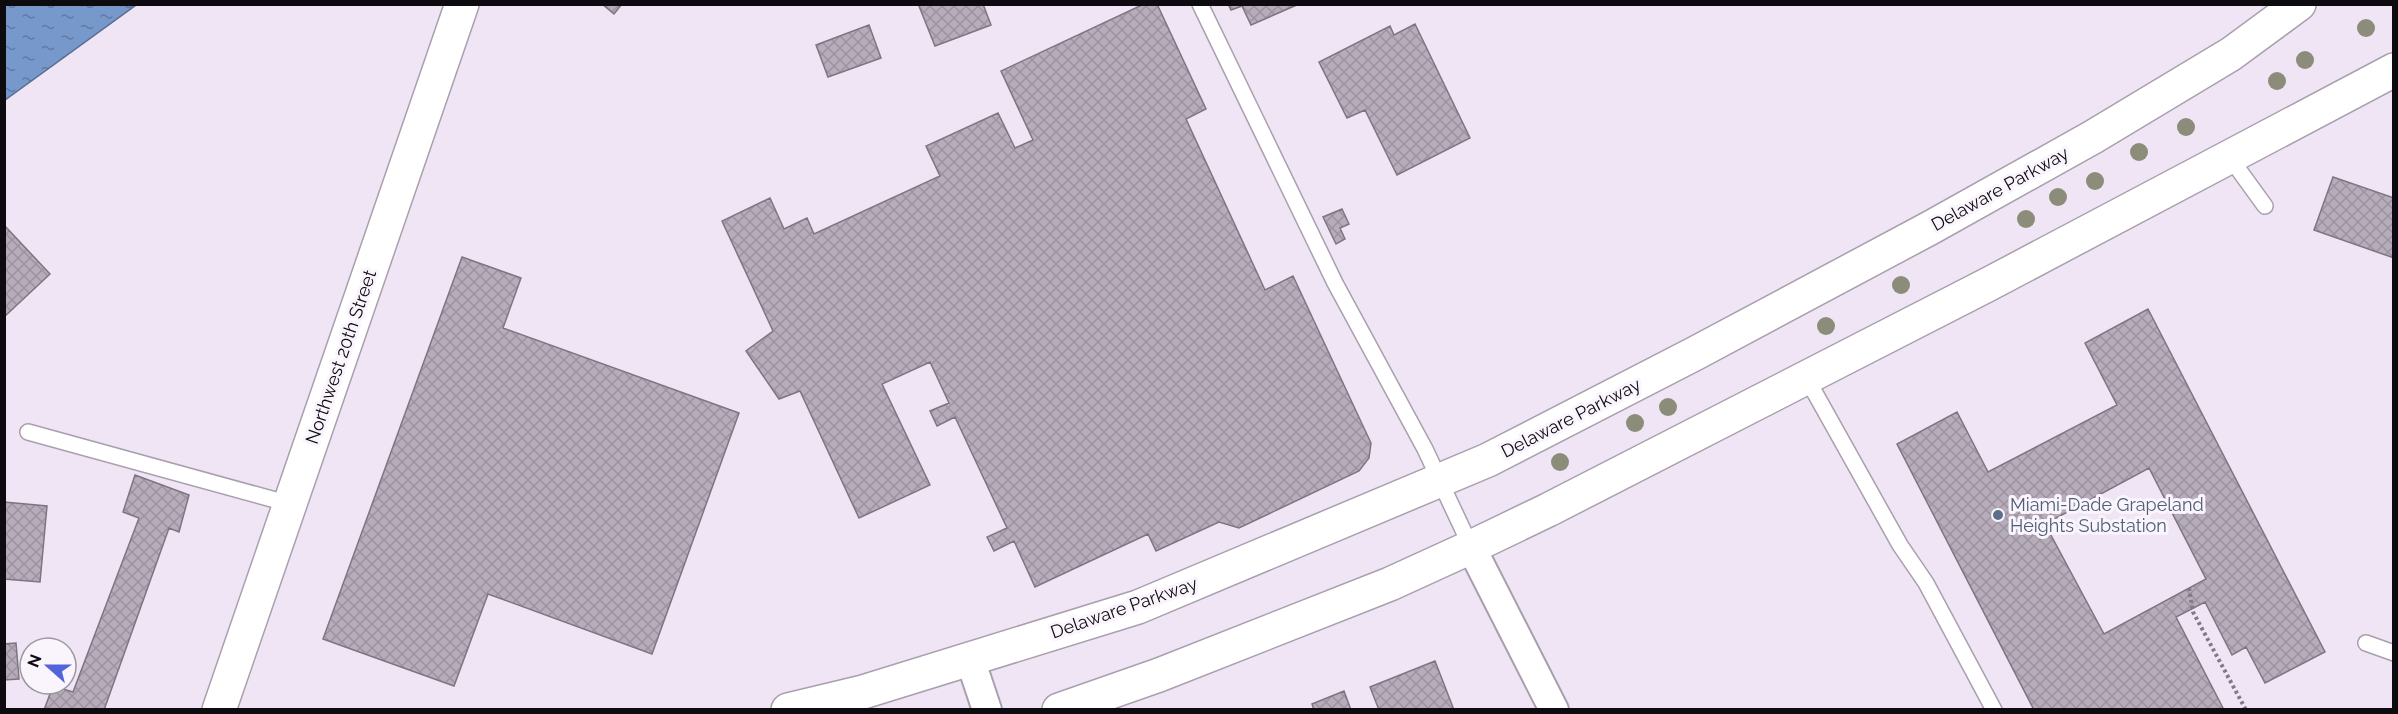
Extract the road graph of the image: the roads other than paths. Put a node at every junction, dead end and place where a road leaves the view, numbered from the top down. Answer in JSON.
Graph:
{"nodes":[{"id":1,"x":462,"y":4,"type":"edge"},
{"id":2,"x":1200,"y":4,"type":"edge"},
{"id":3,"x":2299,"y":4,"type":"edge"},
{"id":4,"x":2394,"y":69,"type":"edge"},
{"id":5,"x":2228,"y":156,"type":"junction"},
{"id":6,"x":2265,"y":206,"type":"dead end"},
{"id":7,"x":1806,"y":377,"type":"junction"},
{"id":8,"x":28,"y":432,"type":"dead end"},
{"id":9,"x":1442,"y":481,"type":"junction"},
{"id":10,"x":290,"y":504,"type":"junction"},
{"id":11,"x":1471,"y":547,"type":"junction"},
{"id":12,"x":2366,"y":643,"type":"dead end"},
{"id":13,"x":2394,"y":653,"type":"edge"},
{"id":14,"x":970,"y":659,"type":"junction"},
{"id":15,"x":228,"y":700,"type":"edge"},
{"id":16,"x":788,"y":710,"type":"edge"},
{"id":17,"x":987,"y":710,"type":"edge"},
{"id":18,"x":1059,"y":710,"type":"edge"},
{"id":19,"x":1554,"y":710,"type":"edge"},
{"id":20,"x":1994,"y":710,"type":"edge"}],
"edges":[{"from":1,"to":10,"type":"street","name":"Northwest 20th Street"},
{"from":2,"to":9,"type":"lane"},
{"from":3,"to":9,"type":"street","name":"Delaware Parkway"},
{"from":4,"to":5,"type":"street"},
{"from":5,"to":6,"type":"lane"},
{"from":5,"to":7,"type":"street"},
{"from":7,"to":11,"type":"street"},
{"from":7,"to":20,"type":"lane"},
{"from":8,"to":10,"type":"lane"},
{"from":9,"to":11,"type":"lane"},
{"from":9,"to":14,"type":"street","name":"Delaware Parkway"},
{"from":10,"to":15,"type":"street","name":"Northwest 20th Street"},
{"from":11,"to":18,"type":"street"},
{"from":11,"to":19,"type":"street"},
{"from":12,"to":13,"type":"lane"},
{"from":14,"to":16,"type":"street","name":"Delaware Parkway"},
{"from":14,"to":17,"type":"street"}]}
